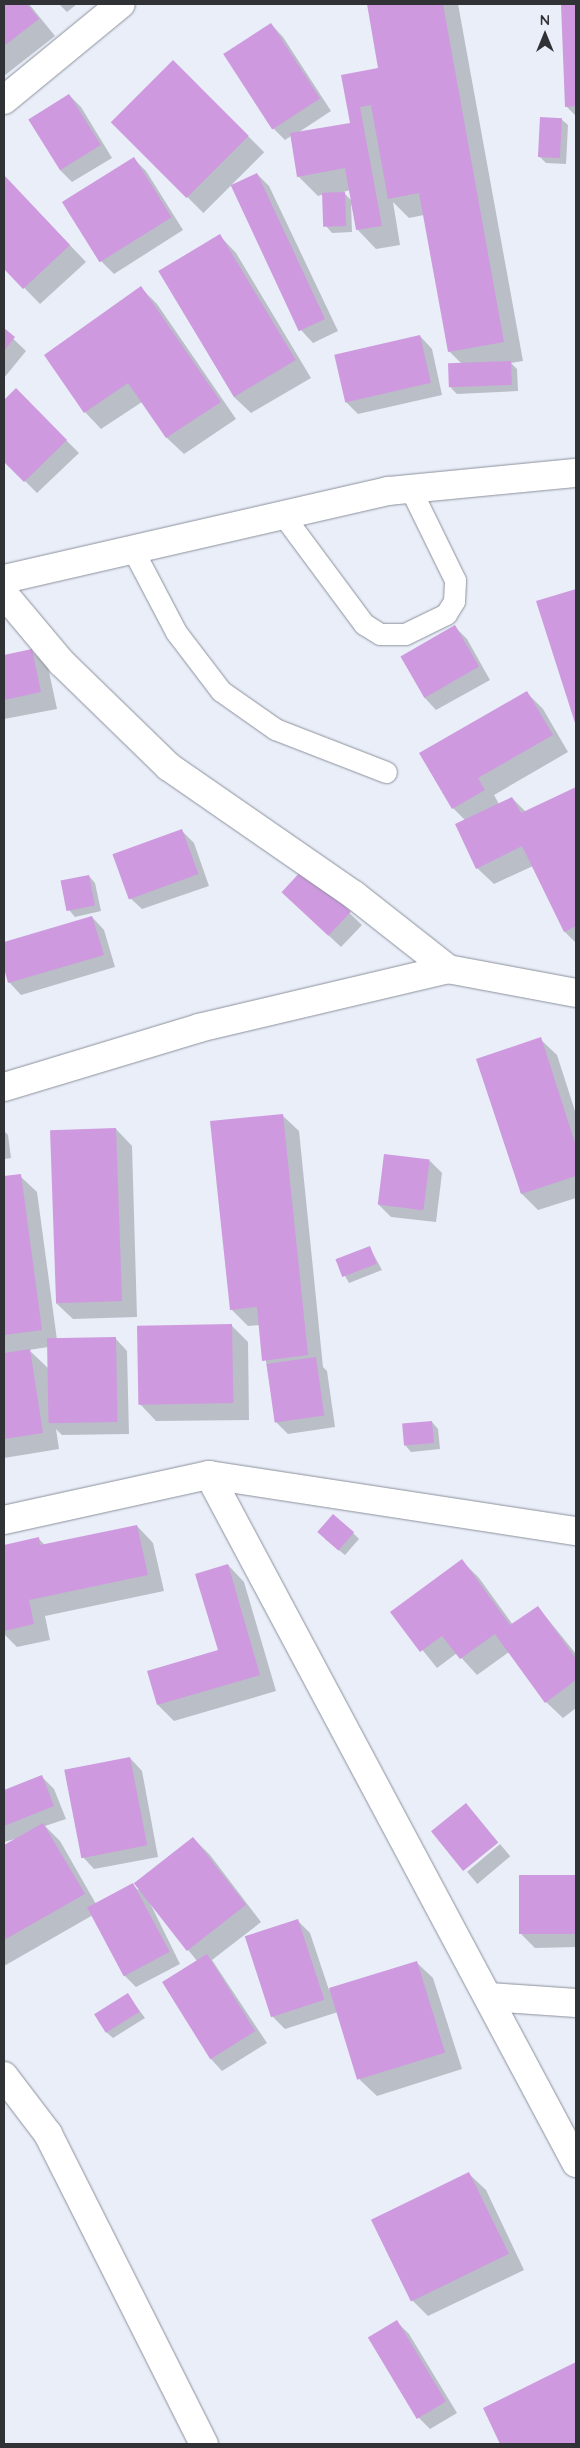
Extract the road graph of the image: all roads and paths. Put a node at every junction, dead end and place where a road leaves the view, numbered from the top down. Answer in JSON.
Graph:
{"nodes":[{"id":1,"x":120,"y":4,"type":"edge"},
{"id":2,"x":4,"y":100,"type":"edge"},
{"id":3,"x":576,"y":473,"type":"edge"},
{"id":4,"x":411,"y":490,"type":"junction"},
{"id":5,"x":283,"y":516,"type":"junction"},
{"id":6,"x":133,"y":550,"type":"junction"},
{"id":7,"x":4,"y":579,"type":"edge"},
{"id":8,"x":4,"y":594,"type":"edge"},
{"id":9,"x":386,"y":772,"type":"dead end"},
{"id":10,"x":448,"y":969,"type":"junction"},
{"id":11,"x":576,"y":993,"type":"edge"},
{"id":12,"x":4,"y":1087,"type":"edge"},
{"id":13,"x":209,"y":1476,"type":"junction"},
{"id":14,"x":4,"y":1520,"type":"edge"},
{"id":15,"x":576,"y":1531,"type":"edge"},
{"id":16,"x":489,"y":1996,"type":"junction"},
{"id":17,"x":576,"y":2003,"type":"edge"},
{"id":18,"x":4,"y":2076,"type":"edge"},
{"id":19,"x":576,"y":2162,"type":"edge"},
{"id":20,"x":204,"y":2444,"type":"edge"}],
"edges":[{"from":1,"to":2,"type":"street"},
{"from":3,"to":4,"type":"street"},
{"from":4,"to":5,"type":"street"},
{"from":4,"to":5,"type":"lane"},
{"from":5,"to":6,"type":"street"},
{"from":6,"to":7,"type":"street"},
{"from":6,"to":9,"type":"lane"},
{"from":8,"to":10,"type":"street"},
{"from":10,"to":11,"type":"street"},
{"from":10,"to":12,"type":"street"},
{"from":13,"to":14,"type":"street"},
{"from":13,"to":15,"type":"street"},
{"from":13,"to":16,"type":"street"},
{"from":16,"to":17,"type":"street"},
{"from":16,"to":19,"type":"street"},
{"from":18,"to":20,"type":"street"}]}
